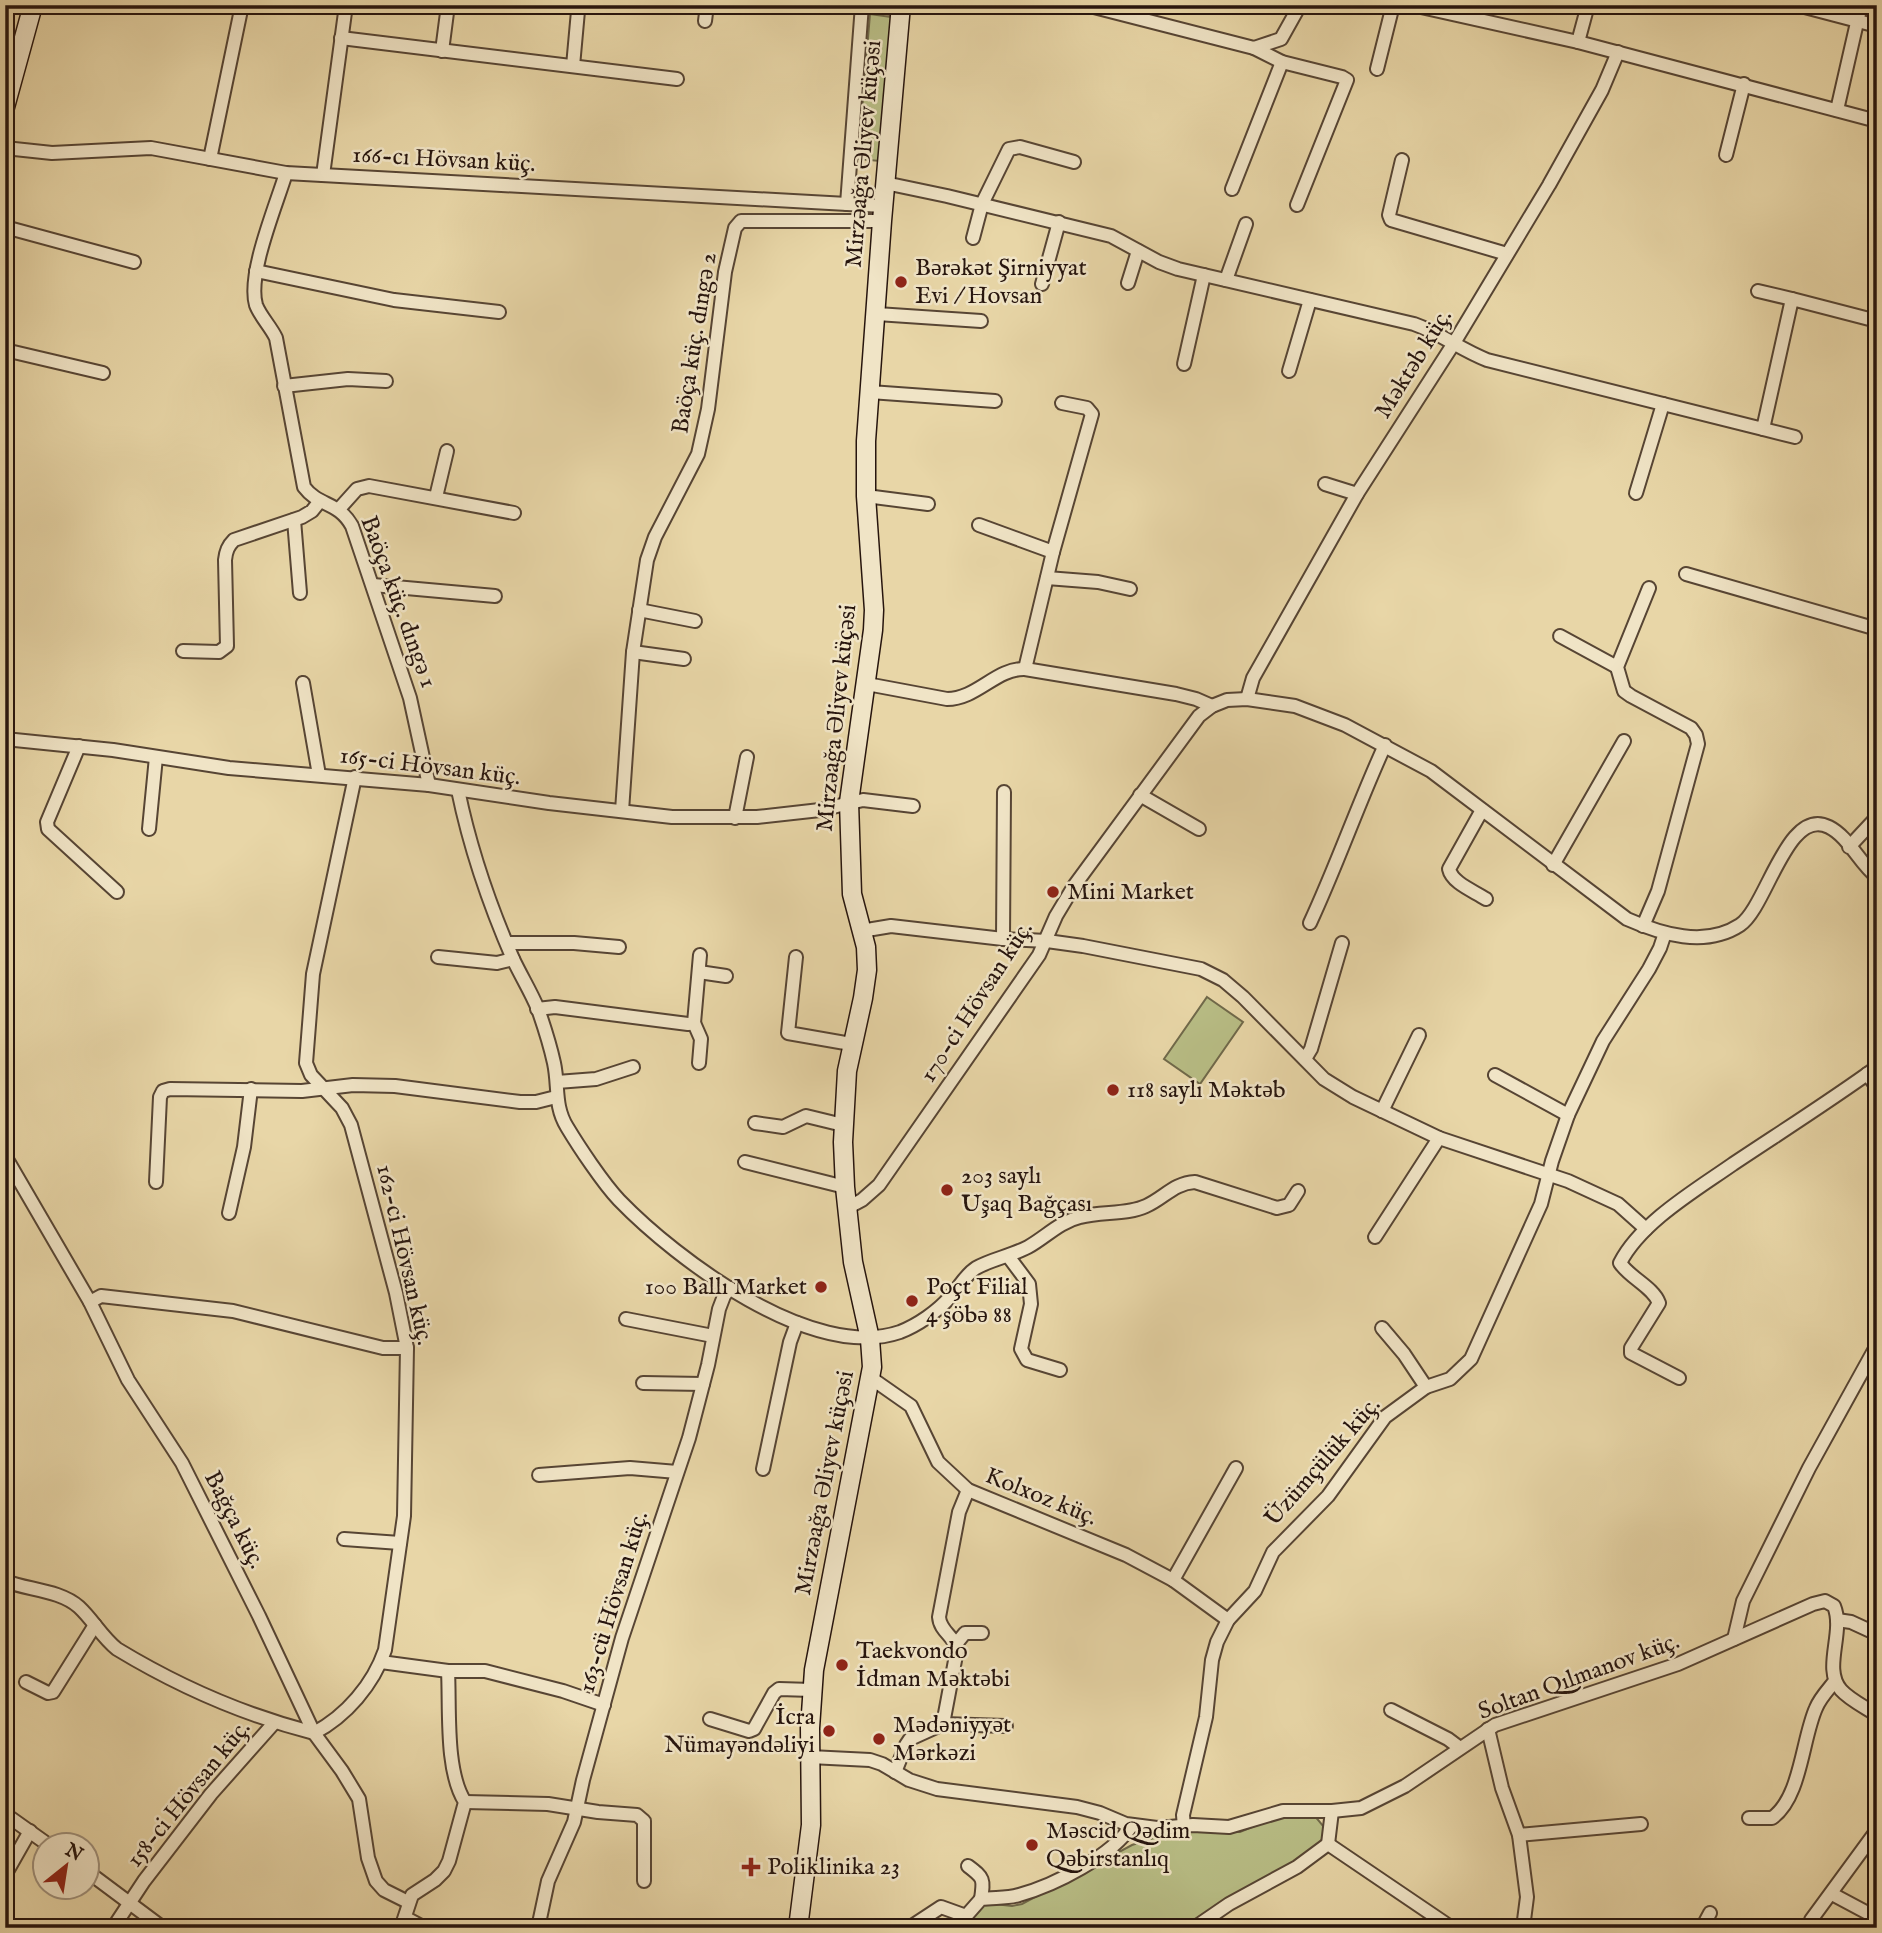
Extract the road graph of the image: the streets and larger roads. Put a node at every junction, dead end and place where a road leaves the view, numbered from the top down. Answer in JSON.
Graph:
{"nodes":[{"id":1,"x":33,"y":5,"type":"edge"},
{"id":2,"x":242,"y":5,"type":"edge"},
{"id":3,"x":346,"y":5,"type":"edge"},
{"id":4,"x":447,"y":5,"type":"edge"},
{"id":5,"x":707,"y":5,"type":"edge"},
{"id":6,"x":862,"y":5,"type":"edge"},
{"id":7,"x":869,"y":5,"type":"edge"},
{"id":8,"x":1086,"y":5,"type":"edge"},
{"id":9,"x":1300,"y":5,"type":"edge"},
{"id":10,"x":1393,"y":5,"type":"edge"},
{"id":11,"x":1412,"y":5,"type":"edge"},
{"id":12,"x":1588,"y":5,"type":"edge"},
{"id":13,"x":1797,"y":5,"type":"edge"},
{"id":14,"x":1861,"y":5,"type":"edge"},
{"id":15,"x":901,"y":7,"type":"edge"},
{"id":16,"x":1443,"y":8,"type":"edge"},
{"id":17,"x":578,"y":11,"type":"dead end"},
{"id":18,"x":705,"y":21,"type":"dead end"},
{"id":19,"x":1858,"y":21,"type":"junction"},
{"id":20,"x":1877,"y":26,"type":"edge"},
{"id":21,"x":341,"y":38,"type":"junction"},
{"id":22,"x":1578,"y":42,"type":"junction"},
{"id":23,"x":1254,"y":48,"type":"junction"},
{"id":24,"x":442,"y":51,"type":"junction"},
{"id":25,"x":1618,"y":52,"type":"junction"},
{"id":26,"x":1282,"y":62,"type":"junction"},
{"id":27,"x":573,"y":66,"type":"junction"},
{"id":28,"x":1377,"y":69,"type":"dead end"},
{"id":29,"x":677,"y":79,"type":"dead end"},
{"id":30,"x":1744,"y":85,"type":"junction"},
{"id":31,"x":5,"y":107,"type":"edge"},
{"id":32,"x":1837,"y":110,"type":"junction"},
{"id":33,"x":1877,"y":121,"type":"edge"},
{"id":34,"x":5,"y":148,"type":"edge"},
{"id":35,"x":1726,"y":155,"type":"dead end"},
{"id":36,"x":210,"y":159,"type":"junction"},
{"id":37,"x":1402,"y":160,"type":"dead end"},
{"id":38,"x":1074,"y":162,"type":"dead end"},
{"id":39,"x":286,"y":173,"type":"junction"},
{"id":40,"x":323,"y":176,"type":"junction"},
{"id":41,"x":885,"y":183,"type":"junction"},
{"id":42,"x":1232,"y":190,"type":"dead end"},
{"id":43,"x":847,"y":204,"type":"junction"},
{"id":44,"x":982,"y":204,"type":"junction"},
{"id":45,"x":1297,"y":205,"type":"dead end"},
{"id":46,"x":883,"y":213,"type":"junction"},
{"id":47,"x":1059,"y":222,"type":"junction"},
{"id":48,"x":1246,"y":224,"type":"dead end"},
{"id":49,"x":5,"y":227,"type":"edge"},
{"id":50,"x":973,"y":238,"type":"dead end"},
{"id":51,"x":1138,"y":251,"type":"junction"},
{"id":52,"x":1507,"y":254,"type":"junction"},
{"id":53,"x":134,"y":262,"type":"dead end"},
{"id":54,"x":256,"y":271,"type":"junction"},
{"id":55,"x":1204,"y":275,"type":"junction"},
{"id":56,"x":1226,"y":280,"type":"junction"},
{"id":57,"x":1128,"y":283,"type":"dead end"},
{"id":58,"x":1042,"y":284,"type":"dead end"},
{"id":59,"x":1758,"y":291,"type":"dead end"},
{"id":60,"x":1792,"y":299,"type":"junction"},
{"id":61,"x":1310,"y":300,"type":"junction"},
{"id":62,"x":499,"y":312,"type":"dead end"},
{"id":63,"x":877,"y":314,"type":"junction"},
{"id":64,"x":981,"y":321,"type":"dead end"},
{"id":65,"x":1877,"y":321,"type":"edge"},
{"id":66,"x":1454,"y":343,"type":"junction"},
{"id":67,"x":5,"y":350,"type":"edge"},
{"id":68,"x":1184,"y":364,"type":"dead end"},
{"id":69,"x":1289,"y":371,"type":"dead end"},
{"id":70,"x":103,"y":373,"type":"dead end"},
{"id":71,"x":386,"y":381,"type":"dead end"},
{"id":72,"x":285,"y":386,"type":"junction"},
{"id":73,"x":870,"y":392,"type":"junction"},
{"id":74,"x":995,"y":401,"type":"dead end"},
{"id":75,"x":1062,"y":403,"type":"dead end"},
{"id":76,"x":1663,"y":404,"type":"junction"},
{"id":77,"x":1763,"y":429,"type":"junction"},
{"id":78,"x":1795,"y":437,"type":"dead end"},
{"id":79,"x":447,"y":451,"type":"dead end"},
{"id":80,"x":1325,"y":484,"type":"dead end"},
{"id":81,"x":1636,"y":493,"type":"dead end"},
{"id":82,"x":1357,"y":494,"type":"junction"},
{"id":83,"x":866,"y":496,"type":"junction"},
{"id":84,"x":436,"y":497,"type":"junction"},
{"id":85,"x":320,"y":501,"type":"junction"},
{"id":86,"x":928,"y":504,"type":"dead end"},
{"id":87,"x":339,"y":509,"type":"junction"},
{"id":88,"x":514,"y":513,"type":"dead end"},
{"id":89,"x":294,"y":520,"type":"junction"},
{"id":90,"x":979,"y":525,"type":"dead end"},
{"id":91,"x":1053,"y":552,"type":"junction"},
{"id":92,"x":1686,"y":574,"type":"dead end"},
{"id":93,"x":1047,"y":578,"type":"junction"},
{"id":94,"x":373,"y":585,"type":"junction"},
{"id":95,"x":1649,"y":588,"type":"dead end"},
{"id":96,"x":1130,"y":589,"type":"dead end"},
{"id":97,"x":300,"y":593,"type":"dead end"},
{"id":98,"x":495,"y":596,"type":"dead end"},
{"id":99,"x":639,"y":610,"type":"junction"},
{"id":100,"x":695,"y":621,"type":"dead end"},
{"id":101,"x":1877,"y":629,"type":"edge"},
{"id":102,"x":1560,"y":636,"type":"dead end"},
{"id":103,"x":183,"y":651,"type":"dead end"},
{"id":104,"x":633,"y":652,"type":"junction"},
{"id":105,"x":684,"y":659,"type":"dead end"},
{"id":106,"x":1617,"y":667,"type":"junction"},
{"id":107,"x":1025,"y":669,"type":"junction"},
{"id":108,"x":303,"y":683,"type":"dead end"},
{"id":109,"x":867,"y":684,"type":"junction"},
{"id":110,"x":1247,"y":699,"type":"junction"},
{"id":111,"x":1212,"y":706,"type":"junction"},
{"id":112,"x":5,"y":739,"type":"edge"},
{"id":113,"x":1624,"y":741,"type":"dead end"},
{"id":114,"x":1385,"y":745,"type":"junction"},
{"id":115,"x":79,"y":746,"type":"junction"},
{"id":116,"x":156,"y":757,"type":"junction"},
{"id":117,"x":747,"y":757,"type":"dead end"},
{"id":118,"x":319,"y":775,"type":"junction"},
{"id":119,"x":355,"y":778,"type":"junction"},
{"id":120,"x":429,"y":785,"type":"junction"},
{"id":121,"x":458,"y":790,"type":"junction"},
{"id":122,"x":1004,"y":792,"type":"dead end"},
{"id":123,"x":1140,"y":794,"type":"junction"},
{"id":124,"x":849,"y":802,"type":"junction"},
{"id":125,"x":913,"y":806,"type":"dead end"},
{"id":126,"x":1482,"y":810,"type":"junction"},
{"id":127,"x":622,"y":811,"type":"junction"},
{"id":128,"x":1877,"y":817,"type":"edge"},
{"id":129,"x":734,"y":818,"type":"junction"},
{"id":130,"x":149,"y":829,"type":"dead end"},
{"id":131,"x":1199,"y":829,"type":"dead end"},
{"id":132,"x":1849,"y":847,"type":"junction"},
{"id":133,"x":1553,"y":865,"type":"junction"},
{"id":134,"x":1877,"y":877,"type":"edge"},
{"id":135,"x":117,"y":892,"type":"dead end"},
{"id":136,"x":1486,"y":899,"type":"dead end"},
{"id":137,"x":1310,"y":923,"type":"dead end"},
{"id":138,"x":1643,"y":926,"type":"junction"},
{"id":139,"x":861,"y":931,"type":"junction"},
{"id":140,"x":1665,"y":933,"type":"junction"},
{"id":141,"x":1003,"y":939,"type":"junction"},
{"id":142,"x":1047,"y":941,"type":"junction"},
{"id":143,"x":507,"y":943,"type":"junction"},
{"id":144,"x":1342,"y":943,"type":"dead end"},
{"id":145,"x":620,"y":947,"type":"dead end"},
{"id":146,"x":700,"y":955,"type":"dead end"},
{"id":147,"x":438,"y":957,"type":"dead end"},
{"id":148,"x":796,"y":957,"type":"dead end"},
{"id":149,"x":513,"y":960,"type":"junction"},
{"id":150,"x":699,"y":972,"type":"junction"},
{"id":151,"x":726,"y":976,"type":"dead end"},
{"id":152,"x":537,"y":1009,"type":"junction"},
{"id":153,"x":694,"y":1023,"type":"junction"},
{"id":154,"x":1419,"y":1035,"type":"dead end"},
{"id":155,"x":851,"y":1044,"type":"junction"},
{"id":156,"x":1305,"y":1059,"type":"junction"},
{"id":157,"x":699,"y":1063,"type":"dead end"},
{"id":158,"x":633,"y":1067,"type":"dead end"},
{"id":159,"x":1872,"y":1070,"type":"edge"},
{"id":160,"x":1495,"y":1075,"type":"dead end"},
{"id":161,"x":557,"y":1083,"type":"junction"},
{"id":162,"x":1877,"y":1087,"type":"edge"},
{"id":163,"x":251,"y":1089,"type":"junction"},
{"id":164,"x":324,"y":1089,"type":"junction"},
{"id":165,"x":556,"y":1097,"type":"junction"},
{"id":166,"x":1382,"y":1111,"type":"junction"},
{"id":167,"x":1568,"y":1115,"type":"junction"},
{"id":168,"x":755,"y":1123,"type":"dead end"},
{"id":169,"x":843,"y":1125,"type":"junction"},
{"id":170,"x":1439,"y":1138,"type":"junction"},
{"id":171,"x":5,"y":1156,"type":"edge"},
{"id":172,"x":746,"y":1162,"type":"dead end"},
{"id":173,"x":1549,"y":1176,"type":"junction"},
{"id":174,"x":156,"y":1182,"type":"dead end"},
{"id":175,"x":845,"y":1187,"type":"junction"},
{"id":176,"x":1298,"y":1191,"type":"dead end"},
{"id":177,"x":847,"y":1208,"type":"junction"},
{"id":178,"x":229,"y":1213,"type":"dead end"},
{"id":179,"x":1646,"y":1229,"type":"junction"},
{"id":180,"x":1375,"y":1237,"type":"dead end"},
{"id":181,"x":1008,"y":1256,"type":"junction"},
{"id":182,"x":730,"y":1288,"type":"junction"},
{"id":183,"x":90,"y":1302,"type":"junction"},
{"id":184,"x":626,"y":1319,"type":"dead end"},
{"id":185,"x":797,"y":1323,"type":"junction"},
{"id":186,"x":1382,"y":1328,"type":"dead end"},
{"id":187,"x":713,"y":1336,"type":"junction"},
{"id":188,"x":870,"y":1339,"type":"junction"},
{"id":189,"x":1877,"y":1345,"type":"edge"},
{"id":190,"x":407,"y":1348,"type":"junction"},
{"id":191,"x":1060,"y":1370,"type":"dead end"},
{"id":192,"x":871,"y":1378,"type":"junction"},
{"id":193,"x":1679,"y":1378,"type":"dead end"},
{"id":194,"x":643,"y":1382,"type":"dead end"},
{"id":195,"x":703,"y":1384,"type":"junction"},
{"id":196,"x":1426,"y":1387,"type":"junction"},
{"id":197,"x":1236,"y":1468,"type":"dead end"},
{"id":198,"x":763,"y":1469,"type":"dead end"},
{"id":199,"x":677,"y":1472,"type":"junction"},
{"id":200,"x":540,"y":1475,"type":"dead end"},
{"id":201,"x":968,"y":1490,"type":"junction"},
{"id":202,"x":344,"y":1539,"type":"dead end"},
{"id":203,"x":400,"y":1543,"type":"junction"},
{"id":204,"x":1173,"y":1580,"type":"junction"},
{"id":205,"x":5,"y":1581,"type":"edge"},
{"id":206,"x":1228,"y":1620,"type":"junction"},
{"id":207,"x":1837,"y":1620,"type":"junction"},
{"id":208,"x":95,"y":1625,"type":"junction"},
{"id":209,"x":982,"y":1633,"type":"dead end"},
{"id":210,"x":1877,"y":1634,"type":"edge"},
{"id":211,"x":1734,"y":1639,"type":"junction"},
{"id":212,"x":956,"y":1644,"type":"junction"},
{"id":213,"x":381,"y":1662,"type":"junction"},
{"id":214,"x":449,"y":1671,"type":"junction"},
{"id":215,"x":1835,"y":1681,"type":"junction"},
{"id":216,"x":26,"y":1682,"type":"dead end"},
{"id":217,"x":812,"y":1690,"type":"junction"},
{"id":218,"x":604,"y":1705,"type":"junction"},
{"id":219,"x":1391,"y":1710,"type":"dead end"},
{"id":220,"x":1877,"y":1715,"type":"edge"},
{"id":221,"x":710,"y":1719,"type":"dead end"},
{"id":222,"x":274,"y":1723,"type":"junction"},
{"id":223,"x":943,"y":1724,"type":"junction"},
{"id":224,"x":1006,"y":1726,"type":"dead end"},
{"id":225,"x":1488,"y":1729,"type":"junction"},
{"id":226,"x":314,"y":1733,"type":"junction"},
{"id":227,"x":1460,"y":1748,"type":"junction"},
{"id":228,"x":810,"y":1757,"type":"junction"},
{"id":229,"x":895,"y":1772,"type":"junction"},
{"id":230,"x":465,"y":1802,"type":"junction"},
{"id":231,"x":578,"y":1809,"type":"junction"},
{"id":232,"x":1332,"y":1811,"type":"junction"},
{"id":233,"x":5,"y":1814,"type":"edge"},
{"id":234,"x":1749,"y":1818,"type":"dead end"},
{"id":235,"x":1640,"y":1824,"type":"dead end"},
{"id":236,"x":1132,"y":1825,"type":"junction"},
{"id":237,"x":1184,"y":1826,"type":"junction"},
{"id":238,"x":1877,"y":1830,"type":"edge"},
{"id":239,"x":30,"y":1831,"type":"joint"},
{"id":240,"x":1519,"y":1835,"type":"junction"},
{"id":241,"x":1328,"y":1844,"type":"junction"},
{"id":242,"x":968,"y":1866,"type":"dead end"},
{"id":243,"x":5,"y":1875,"type":"edge"},
{"id":244,"x":645,"y":1881,"type":"dead end"},
{"id":245,"x":102,"y":1882,"type":"edge"},
{"id":246,"x":1832,"y":1894,"type":"junction"},
{"id":247,"x":981,"y":1899,"type":"junction"},
{"id":248,"x":130,"y":1902,"type":"junction"},
{"id":249,"x":408,"y":1902,"type":"junction"},
{"id":250,"x":1710,"y":1913,"type":"dead end"},
{"id":251,"x":1877,"y":1918,"type":"edge"},
{"id":252,"x":1811,"y":1920,"type":"dead end"},
{"id":253,"x":967,"y":1922,"type":"edge"},
{"id":254,"x":403,"y":1923,"type":"edge"},
{"id":255,"x":114,"y":1928,"type":"edge"},
{"id":256,"x":163,"y":1928,"type":"edge"},
{"id":257,"x":425,"y":1928,"type":"edge"},
{"id":258,"x":538,"y":1928,"type":"edge"},
{"id":259,"x":798,"y":1928,"type":"edge"},
{"id":260,"x":909,"y":1928,"type":"edge"},
{"id":261,"x":1195,"y":1928,"type":"edge"},
{"id":262,"x":1452,"y":1928,"type":"edge"},
{"id":263,"x":1523,"y":1928,"type":"edge"},
{"id":264,"x":1702,"y":1928,"type":"edge"}],
"edges":[{"from":1,"to":31,"type":"street"},
{"from":2,"to":36,"type":"street"},
{"from":3,"to":21,"type":"street"},
{"from":4,"to":24,"type":"street"},
{"from":5,"to":18,"type":"street"},
{"from":6,"to":43,"type":"street"},
{"from":7,"to":15,"type":"street"},
{"from":8,"to":23,"type":"street"},
{"from":9,"to":23,"type":"street"},
{"from":10,"to":28,"type":"street"},
{"from":11,"to":16,"type":"street"},
{"from":12,"to":22,"type":"street"},
{"from":13,"to":19,"type":"street"},
{"from":14,"to":19,"type":"street"},
{"from":15,"to":41,"type":"street","name":"Mirzəağa Əliyev küçəsi"},
{"from":16,"to":22,"type":"street"},
{"from":17,"to":27,"type":"street"},
{"from":19,"to":20,"type":"street"},
{"from":19,"to":32,"type":"street"},
{"from":21,"to":24,"type":"street"},
{"from":21,"to":40,"type":"street"},
{"from":22,"to":25,"type":"street"},
{"from":23,"to":26,"type":"street"},
{"from":24,"to":27,"type":"street"},
{"from":25,"to":30,"type":"street"},
{"from":25,"to":52,"type":"street","name":"Məktəb küç."},
{"from":26,"to":42,"type":"street"},
{"from":26,"to":45,"type":"street"},
{"from":27,"to":29,"type":"street"},
{"from":30,"to":32,"type":"street"},
{"from":30,"to":35,"type":"street"},
{"from":32,"to":33,"type":"street"},
{"from":34,"to":36,"type":"street","name":"166-cı Hövsan küç."},
{"from":36,"to":39,"type":"street","name":"166-cı Hövsan küç."},
{"from":37,"to":52,"type":"street"},
{"from":38,"to":44,"type":"street"},
{"from":39,"to":40,"type":"street","name":"166-cı Hövsan küç."},
{"from":39,"to":54,"type":"street"},
{"from":40,"to":43,"type":"street","name":"166-cı Hövsan küç."},
{"from":41,"to":44,"type":"street"},
{"from":41,"to":46,"type":"street","name":"Mirzəağa Əliyev küçəsi"},
{"from":43,"to":46,"type":"street","name":"166-cı Hövsan küç."},
{"from":44,"to":47,"type":"street"},
{"from":44,"to":50,"type":"street"},
{"from":46,"to":63,"type":"street","name":"Mirzəağa Əliyev küçəsi"},
{"from":46,"to":99,"type":"street","name":"Baöça küç. dıngə 2"},
{"from":47,"to":51,"type":"street"},
{"from":47,"to":58,"type":"street"},
{"from":48,"to":56,"type":"street"},
{"from":49,"to":53,"type":"street"},
{"from":51,"to":55,"type":"street"},
{"from":51,"to":57,"type":"street"},
{"from":52,"to":66,"type":"street","name":"Məktəb küç."},
{"from":54,"to":62,"type":"street"},
{"from":54,"to":72,"type":"street"},
{"from":55,"to":56,"type":"street"},
{"from":55,"to":68,"type":"street"},
{"from":56,"to":61,"type":"street"},
{"from":59,"to":60,"type":"street"},
{"from":60,"to":65,"type":"street"},
{"from":60,"to":77,"type":"street"},
{"from":61,"to":66,"type":"street"},
{"from":61,"to":69,"type":"street"},
{"from":63,"to":64,"type":"street"},
{"from":63,"to":73,"type":"street","name":"Mirzəağa Əliyev küçəsi"},
{"from":66,"to":76,"type":"street"},
{"from":66,"to":82,"type":"street","name":"Məktəb küç."},
{"from":67,"to":70,"type":"street"},
{"from":71,"to":72,"type":"street"},
{"from":72,"to":85,"type":"street"},
{"from":73,"to":74,"type":"street"},
{"from":73,"to":83,"type":"street","name":"Mirzəağa Əliyev küçəsi"},
{"from":75,"to":91,"type":"street"},
{"from":76,"to":77,"type":"street"},
{"from":76,"to":81,"type":"street"},
{"from":77,"to":78,"type":"street"},
{"from":79,"to":84,"type":"street"},
{"from":80,"to":82,"type":"street"},
{"from":82,"to":110,"type":"street","name":"Məktəb küç."},
{"from":83,"to":86,"type":"street"},
{"from":83,"to":109,"type":"street","name":"Mirzəağa Əliyev küçəsi"},
{"from":84,"to":87,"type":"street"},
{"from":84,"to":88,"type":"street"},
{"from":85,"to":87,"type":"street","name":"Baöça küç. dıngə 1"},
{"from":85,"to":89,"type":"street"},
{"from":87,"to":94,"type":"street","name":"Baöça küç. dıngə 1"},
{"from":89,"to":97,"type":"street"},
{"from":89,"to":103,"type":"street"},
{"from":90,"to":91,"type":"street"},
{"from":91,"to":93,"type":"street"},
{"from":92,"to":101,"type":"street"},
{"from":93,"to":96,"type":"street"},
{"from":93,"to":107,"type":"street"},
{"from":94,"to":98,"type":"street"},
{"from":94,"to":120,"type":"street","name":"Baöça küç. dıngə 1"},
{"from":95,"to":106,"type":"street"},
{"from":99,"to":100,"type":"street"},
{"from":99,"to":104,"type":"street","name":"Baöça küç. dıngə 2"},
{"from":102,"to":106,"type":"street"},
{"from":104,"to":105,"type":"street"},
{"from":104,"to":127,"type":"street","name":"Baöça küç. dıngə 2"},
{"from":106,"to":138,"type":"street"},
{"from":107,"to":109,"type":"street"},
{"from":107,"to":111,"type":"street"},
{"from":108,"to":118,"type":"street"},
{"from":109,"to":124,"type":"street","name":"Mirzəağa Əliyev küçəsi"},
{"from":110,"to":111,"type":"street"},
{"from":110,"to":114,"type":"street"},
{"from":111,"to":123,"type":"street","name":"170-ci Hövsan küç."},
{"from":112,"to":115,"type":"street","name":"165-ci Hövsan küç."},
{"from":113,"to":133,"type":"street"},
{"from":114,"to":126,"type":"street"},
{"from":114,"to":137,"type":"street"},
{"from":115,"to":116,"type":"street","name":"165-ci Hövsan küç."},
{"from":115,"to":135,"type":"street"},
{"from":116,"to":118,"type":"street","name":"165-ci Hövsan küç."},
{"from":116,"to":130,"type":"street"},
{"from":117,"to":129,"type":"street"},
{"from":118,"to":119,"type":"street","name":"165-ci Hövsan küç."},
{"from":119,"to":120,"type":"street","name":"165-ci Hövsan küç."},
{"from":119,"to":164,"type":"street","name":"162-ci Hövsan küç."},
{"from":120,"to":121,"type":"street","name":"165-ci Hövsan küç."},
{"from":121,"to":127,"type":"street","name":"165-ci Hövsan küç."},
{"from":121,"to":143,"type":"street"},
{"from":122,"to":141,"type":"street"},
{"from":123,"to":131,"type":"street"},
{"from":123,"to":142,"type":"street","name":"170-ci Hövsan küç."},
{"from":124,"to":125,"type":"street","name":"165-ci Hövsan küç."},
{"from":124,"to":129,"type":"street","name":"165-ci Hövsan küç."},
{"from":124,"to":139,"type":"street","name":"Mirzəağa Əliyev küçəsi"},
{"from":126,"to":133,"type":"street"},
{"from":126,"to":136,"type":"street"},
{"from":127,"to":129,"type":"street","name":"165-ci Hövsan küç."},
{"from":128,"to":132,"type":"street"},
{"from":132,"to":134,"type":"street"},
{"from":132,"to":140,"type":"street"},
{"from":133,"to":138,"type":"street"},
{"from":138,"to":140,"type":"street"},
{"from":139,"to":141,"type":"street"},
{"from":139,"to":155,"type":"street","name":"Mirzəağa Əliyev küçəsi"},
{"from":140,"to":167,"type":"street","name":"Üzümçülük küç."},
{"from":141,"to":142,"type":"street"},
{"from":142,"to":156,"type":"street"},
{"from":142,"to":177,"type":"street","name":"170-ci Hövsan küç."},
{"from":143,"to":145,"type":"street"},
{"from":143,"to":149,"type":"street"},
{"from":144,"to":156,"type":"street"},
{"from":146,"to":150,"type":"street"},
{"from":147,"to":149,"type":"street"},
{"from":148,"to":155,"type":"street"},
{"from":149,"to":152,"type":"street"},
{"from":150,"to":151,"type":"street"},
{"from":150,"to":153,"type":"street"},
{"from":152,"to":153,"type":"street"},
{"from":152,"to":161,"type":"street"},
{"from":153,"to":157,"type":"street"},
{"from":154,"to":166,"type":"street"},
{"from":155,"to":169,"type":"street","name":"Mirzəağa Əliyev küçəsi"},
{"from":156,"to":166,"type":"street"},
{"from":158,"to":161,"type":"street"},
{"from":159,"to":162,"type":"street"},
{"from":159,"to":179,"type":"street"},
{"from":160,"to":167,"type":"street"},
{"from":161,"to":165,"type":"street"},
{"from":163,"to":164,"type":"street"},
{"from":163,"to":174,"type":"street"},
{"from":163,"to":178,"type":"street"},
{"from":164,"to":165,"type":"street"},
{"from":164,"to":190,"type":"street","name":"162-ci Hövsan küç."},
{"from":165,"to":182,"type":"street"},
{"from":166,"to":170,"type":"street"},
{"from":167,"to":173,"type":"street","name":"Üzümçülük küç."},
{"from":168,"to":169,"type":"street"},
{"from":169,"to":175,"type":"street","name":"Mirzəağa Əliyev küçəsi"},
{"from":170,"to":173,"type":"street"},
{"from":170,"to":180,"type":"street"},
{"from":171,"to":183,"type":"street","name":"Bağça küç."},
{"from":172,"to":175,"type":"street"},
{"from":173,"to":179,"type":"street"},
{"from":173,"to":196,"type":"street","name":"Üzümçülük küç."},
{"from":175,"to":177,"type":"street","name":"Mirzəağa Əliyev küçəsi"},
{"from":176,"to":181,"type":"street"},
{"from":177,"to":188,"type":"street","name":"Mirzəağa Əliyev küçəsi"},
{"from":179,"to":193,"type":"street"},
{"from":181,"to":188,"type":"street"},
{"from":181,"to":191,"type":"street"},
{"from":182,"to":185,"type":"street"},
{"from":182,"to":187,"type":"street","name":"163-cü Hövsan küç."},
{"from":183,"to":190,"type":"street"},
{"from":183,"to":226,"type":"street","name":"Bağça küç."},
{"from":184,"to":187,"type":"street"},
{"from":185,"to":188,"type":"street"},
{"from":185,"to":198,"type":"street"},
{"from":186,"to":196,"type":"street"},
{"from":187,"to":195,"type":"street","name":"163-cü Hövsan küç."},
{"from":188,"to":192,"type":"street","name":"Mirzəağa Əliyev küçəsi"},
{"from":189,"to":211,"type":"street"},
{"from":190,"to":203,"type":"street","name":"162-ci Hövsan küç."},
{"from":192,"to":201,"type":"street","name":"Kolxoz küç."},
{"from":192,"to":217,"type":"street","name":"Mirzəağa Əliyev küçəsi"},
{"from":194,"to":195,"type":"street"},
{"from":195,"to":199,"type":"street","name":"163-cü Hövsan küç."},
{"from":196,"to":206,"type":"street","name":"Üzümçülük küç."},
{"from":197,"to":204,"type":"street"},
{"from":199,"to":200,"type":"street"},
{"from":199,"to":218,"type":"street","name":"163-cü Hövsan küç."},
{"from":201,"to":204,"type":"street","name":"Kolxoz küç."},
{"from":201,"to":212,"type":"street"},
{"from":202,"to":203,"type":"street"},
{"from":203,"to":213,"type":"street","name":"162-ci Hövsan küç."},
{"from":204,"to":206,"type":"street","name":"Kolxoz küç."},
{"from":205,"to":208,"type":"street"},
{"from":206,"to":237,"type":"street","name":"Üzümçülük küç."},
{"from":207,"to":210,"type":"street"},
{"from":207,"to":211,"type":"street","name":"Soltan Qılmanov küç."},
{"from":207,"to":215,"type":"street"},
{"from":208,"to":216,"type":"street"},
{"from":208,"to":222,"type":"street"},
{"from":209,"to":212,"type":"street"},
{"from":211,"to":225,"type":"street","name":"Soltan Qılmanov küç."},
{"from":212,"to":223,"type":"street"},
{"from":213,"to":214,"type":"street"},
{"from":213,"to":226,"type":"street","name":"162-ci Hövsan küç."},
{"from":214,"to":218,"type":"street"},
{"from":214,"to":230,"type":"street"},
{"from":215,"to":220,"type":"street"},
{"from":215,"to":234,"type":"street"},
{"from":217,"to":221,"type":"street"},
{"from":217,"to":228,"type":"street","name":"Mirzəağa Əliyev küçəsi"},
{"from":218,"to":231,"type":"street","name":"163-cü Hövsan küç."},
{"from":219,"to":227,"type":"street"},
{"from":222,"to":226,"type":"street"},
{"from":222,"to":248,"type":"street","name":"158-ci Hövsan küç."},
{"from":223,"to":224,"type":"street"},
{"from":223,"to":229,"type":"street"},
{"from":225,"to":227,"type":"street","name":"Soltan Qılmanov küç."},
{"from":225,"to":240,"type":"street"},
{"from":226,"to":249,"type":"street","name":"Bağça küç."},
{"from":227,"to":232,"type":"street","name":"Soltan Qılmanov küç."},
{"from":228,"to":229,"type":"street","name":"Soltan Qılmanov küç."},
{"from":228,"to":259,"type":"street","name":"Mirzəağa Əliyev küçəsi"},
{"from":229,"to":236,"type":"street","name":"Soltan Qılmanov küç."},
{"from":230,"to":231,"type":"street"},
{"from":230,"to":249,"type":"street"},
{"from":231,"to":244,"type":"street"},
{"from":231,"to":258,"type":"street","name":"163-cü Hövsan küç."},
{"from":232,"to":237,"type":"street","name":"Soltan Qılmanov küç."},
{"from":232,"to":241,"type":"street"},
{"from":233,"to":239,"type":"street"},
{"from":235,"to":240,"type":"street"},
{"from":236,"to":237,"type":"street","name":"Soltan Qılmanov küç."},
{"from":236,"to":247,"type":"street"},
{"from":238,"to":246,"type":"street"},
{"from":239,"to":243,"type":"street"},
{"from":240,"to":263,"type":"street"},
{"from":241,"to":261,"type":"street"},
{"from":241,"to":262,"type":"street"},
{"from":242,"to":247,"type":"street"},
{"from":245,"to":248,"type":"street"},
{"from":246,"to":251,"type":"street"},
{"from":246,"to":252,"type":"street"},
{"from":247,"to":253,"type":"street"},
{"from":248,"to":255,"type":"street","name":"158-ci Hövsan küç."},
{"from":248,"to":256,"type":"street"},
{"from":249,"to":254,"type":"street"},
{"from":250,"to":264,"type":"street"},
{"from":253,"to":260,"type":"street"},
{"from":254,"to":257,"type":"street"}]}
